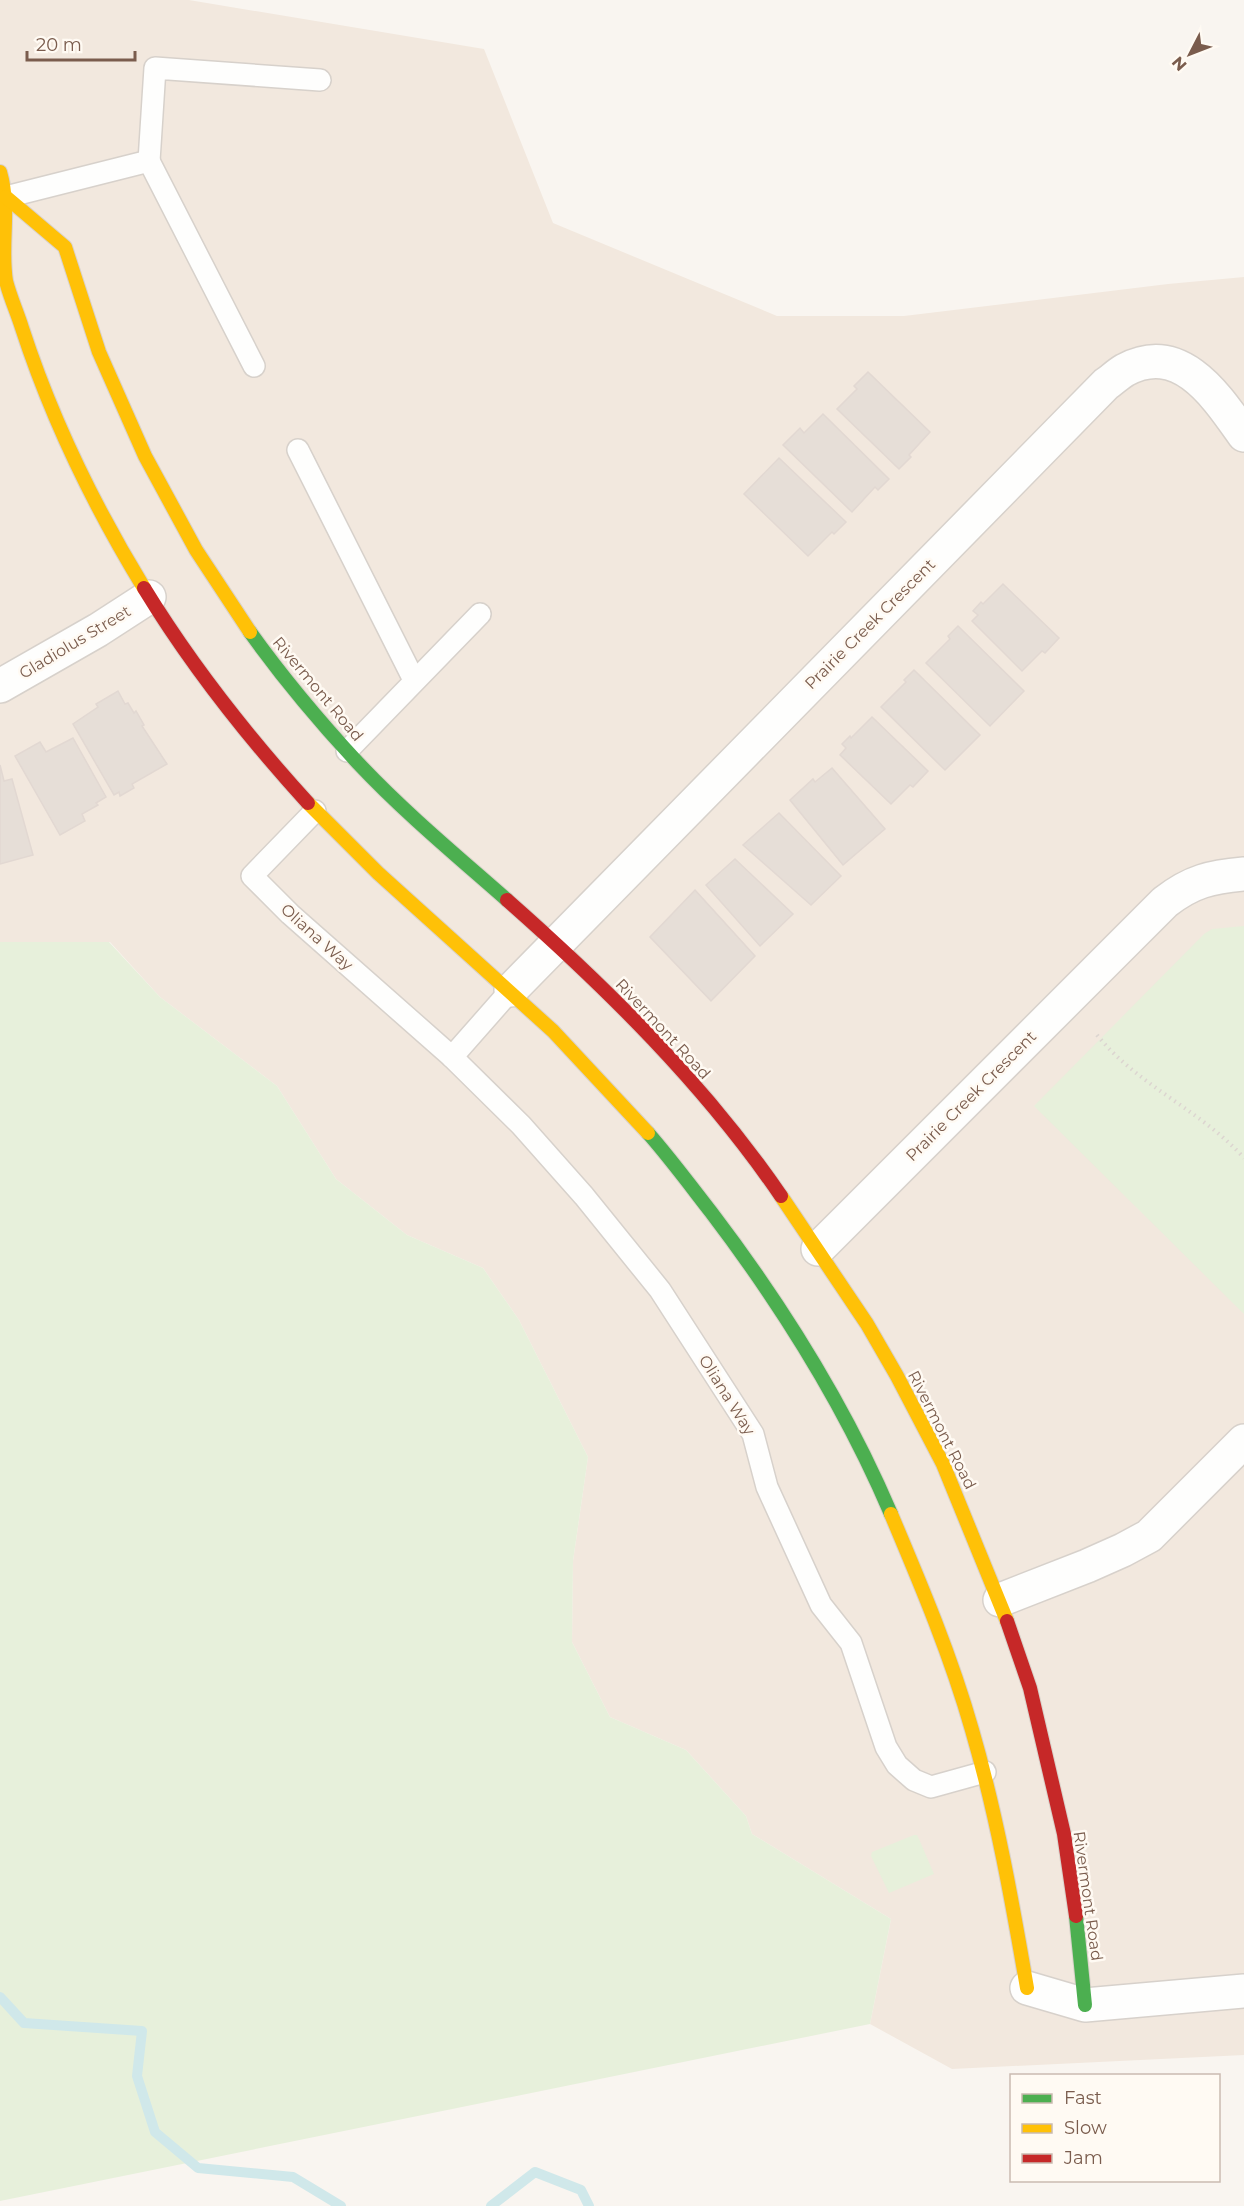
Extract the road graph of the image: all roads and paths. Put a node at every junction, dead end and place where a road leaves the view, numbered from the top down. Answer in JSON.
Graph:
{"nodes":[{"id":1,"x":320,"y":80,"type":"dead end"},
{"id":2,"x":149,"y":161,"type":"junction"},
{"id":3,"x":2,"y":189,"type":"edge"},
{"id":4,"x":254,"y":366,"type":"dead end"},
{"id":5,"x":1244,"y":435,"type":"edge"},
{"id":6,"x":298,"y":450,"type":"dead end"},
{"id":7,"x":149,"y":597,"type":"junction"},
{"id":8,"x":480,"y":614,"type":"dead end"},
{"id":9,"x":414,"y":680,"type":"junction"},
{"id":10,"x":0,"y":686,"type":"edge"},
{"id":11,"x":347,"y":750,"type":"junction"},
{"id":12,"x":315,"y":811,"type":"junction"},
{"id":13,"x":1244,"y":874,"type":"edge"},
{"id":14,"x":556,"y":943,"type":"junction"},
{"id":15,"x":511,"y":990,"type":"junction"},
{"id":16,"x":1097,"y":1035,"type":"dead end"},
{"id":17,"x":452,"y":1057,"type":"junction"},
{"id":18,"x":1244,"y":1158,"type":"edge"},
{"id":19,"x":818,"y":1248,"type":"junction"},
{"id":20,"x":1244,"y":1441,"type":"edge"},
{"id":21,"x":1000,"y":1600,"type":"junction"},
{"id":22,"x":985,"y":1772,"type":"junction"},
{"id":23,"x":1027,"y":1988,"type":"joint"},
{"id":24,"x":1244,"y":1991,"type":"edge"},
{"id":25,"x":1085,"y":2005,"type":"junction"}],
"edges":[{"from":1,"to":2,"type":"lane"},
{"from":2,"to":3,"type":"lane"},
{"from":2,"to":4,"type":"lane"},
{"from":3,"to":7,"type":"street"},
{"from":3,"to":11,"type":"street","name":"Rivermont Road"},
{"from":5,"to":14,"type":"street","name":"Prairie Creek Crescent"},
{"from":6,"to":9,"type":"lane"},
{"from":7,"to":10,"type":"street","name":"Gladiolus Street"},
{"from":7,"to":12,"type":"street"},
{"from":8,"to":9,"type":"lane"},
{"from":9,"to":11,"type":"lane"},
{"from":11,"to":14,"type":"street","name":"Rivermont Road"},
{"from":12,"to":15,"type":"street"},
{"from":12,"to":17,"type":"lane","name":"Oliana Way"},
{"from":13,"to":19,"type":"street","name":"Prairie Creek Crescent"},
{"from":14,"to":15,"type":"street","name":"Prairie Creek Crescent"},
{"from":14,"to":19,"type":"street","name":"Rivermont Road"},
{"from":15,"to":17,"type":"lane"},
{"from":15,"to":22,"type":"street"},
{"from":16,"to":18,"type":"path"},
{"from":17,"to":22,"type":"lane","name":"Oliana Way"},
{"from":19,"to":21,"type":"street","name":"Rivermont Road"},
{"from":20,"to":21,"type":"street"},
{"from":21,"to":25,"type":"street","name":"Rivermont Road"},
{"from":22,"to":23,"type":"street"},
{"from":23,"to":25,"type":"street"},
{"from":24,"to":25,"type":"street"}]}
